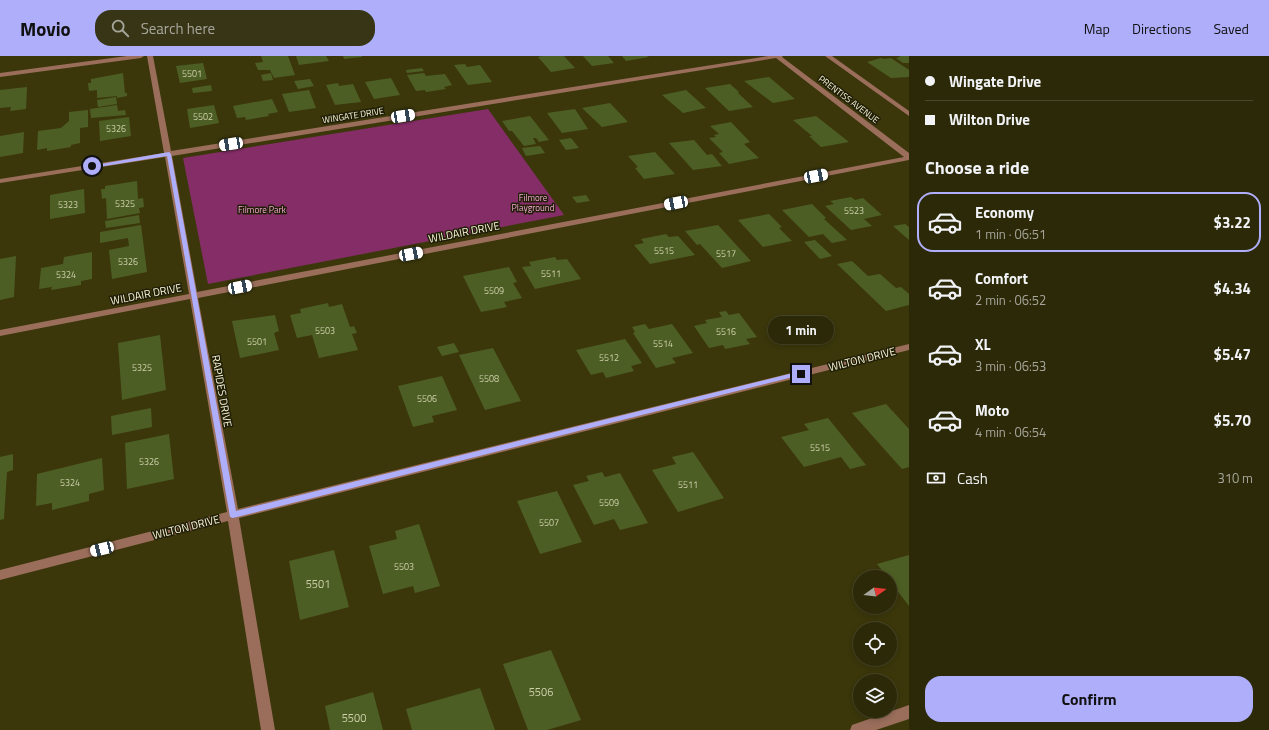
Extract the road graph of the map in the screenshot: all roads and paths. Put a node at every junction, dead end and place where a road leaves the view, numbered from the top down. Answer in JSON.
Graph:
{"nodes":[{"id":1,"x":141,"y":56,"type":"edge"},
{"id":2,"x":150,"y":56,"type":"edge"},
{"id":3,"x":778,"y":56,"type":"edge"},
{"id":4,"x":828,"y":56,"type":"edge"},
{"id":5,"x":0,"y":75,"type":"edge"},
{"id":6,"x":909,"y":114,"type":"edge"},
{"id":7,"x":169,"y":154,"type":"junction"},
{"id":8,"x":909,"y":157,"type":"edge"},
{"id":9,"x":0,"y":181,"type":"edge"},
{"id":10,"x":193,"y":296,"type":"junction"},
{"id":11,"x":0,"y":333,"type":"edge"},
{"id":12,"x":909,"y":347,"type":"edge"},
{"id":13,"x":233,"y":515,"type":"junction"},
{"id":14,"x":0,"y":575,"type":"edge"},
{"id":15,"x":909,"y":712,"type":"edge"},
{"id":16,"x":268,"y":730,"type":"edge"},
{"id":17,"x":857,"y":730,"type":"edge"}],
"edges":[{"from":1,"to":5,"type":"street"},
{"from":2,"to":7,"type":"street","name":"RAPIDES DRIVE"},
{"from":3,"to":7,"type":"street","name":"WINGATE DRIVE"},
{"from":3,"to":8,"type":"street","name":"PRENTISS AVENUE"},
{"from":4,"to":6,"type":"street","name":"PRENTISS AVENUE"},
{"from":7,"to":9,"type":"street","name":"WINGATE DRIVE"},
{"from":7,"to":10,"type":"street","name":"RAPIDES DRIVE"},
{"from":8,"to":10,"type":"street","name":"WILDAIR DRIVE"},
{"from":10,"to":11,"type":"street","name":"WILDAIR DRIVE"},
{"from":10,"to":13,"type":"street","name":"RAPIDES DRIVE"},
{"from":12,"to":13,"type":"street","name":"WILTON DRIVE"},
{"from":13,"to":14,"type":"street","name":"WILTON DRIVE"},
{"from":13,"to":16,"type":"street","name":"RAPIDES DRIVE"},
{"from":15,"to":17,"type":"street"}]}
